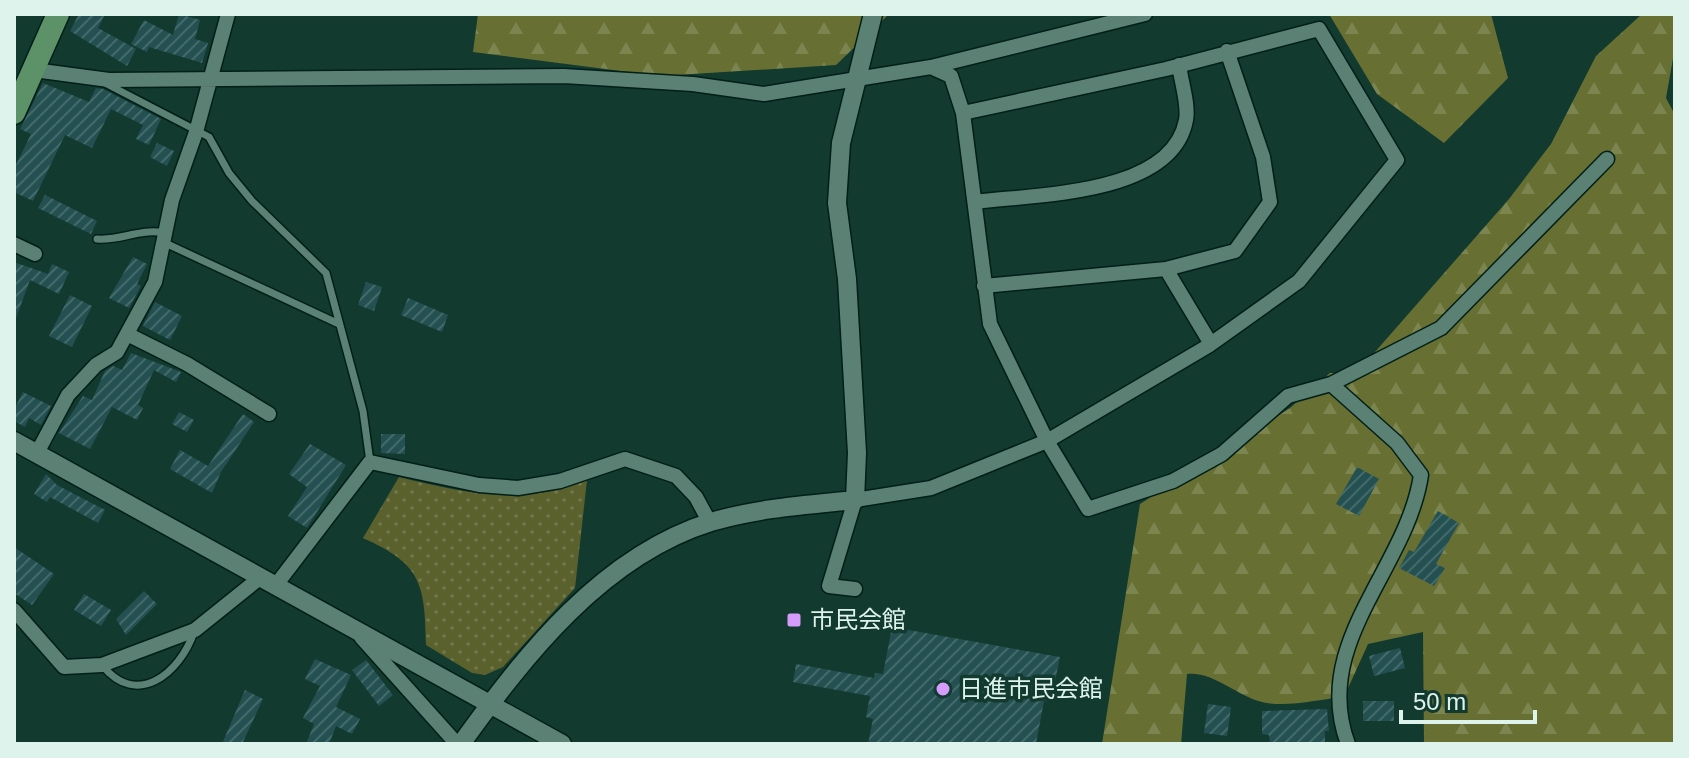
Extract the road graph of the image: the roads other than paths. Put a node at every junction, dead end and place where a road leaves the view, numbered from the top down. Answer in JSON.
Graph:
{"nodes":[{"id":1,"x":58,"y":14,"type":"edge"},
{"id":2,"x":228,"y":14,"type":"edge"},
{"id":3,"x":873,"y":14,"type":"edge"},
{"id":4,"x":1145,"y":14,"type":"edge"},
{"id":5,"x":1227,"y":51,"type":"junction"},
{"id":6,"x":1179,"y":65,"type":"junction"},
{"id":7,"x":931,"y":67,"type":"junction"},
{"id":8,"x":34,"y":70,"type":"junction"},
{"id":9,"x":210,"y":76,"type":"junction"},
{"id":10,"x":95,"y":78,"type":"junction"},
{"id":11,"x":853,"y":81,"type":"junction"},
{"id":12,"x":14,"y":113,"type":"edge"},
{"id":13,"x":963,"y":113,"type":"junction"},
{"id":14,"x":196,"y":132,"type":"junction"},
{"id":15,"x":1607,"y":159,"type":"dead end"},
{"id":16,"x":975,"y":202,"type":"junction"},
{"id":17,"x":164,"y":238,"type":"junction"},
{"id":18,"x":97,"y":239,"type":"dead end"},
{"id":19,"x":14,"y":244,"type":"edge"},
{"id":20,"x":35,"y":254,"type":"dead end"},
{"id":21,"x":1166,"y":269,"type":"junction"},
{"id":22,"x":984,"y":286,"type":"junction"},
{"id":23,"x":339,"y":324,"type":"junction"},
{"id":24,"x":129,"y":335,"type":"junction"},
{"id":25,"x":1211,"y":344,"type":"junction"},
{"id":26,"x":1331,"y":384,"type":"junction"},
{"id":27,"x":269,"y":414,"type":"dead end"},
{"id":28,"x":14,"y":441,"type":"edge"},
{"id":29,"x":1047,"y":441,"type":"junction"},
{"id":30,"x":37,"y":453,"type":"junction"},
{"id":31,"x":370,"y":462,"type":"junction"},
{"id":32,"x":855,"y":500,"type":"junction"},
{"id":33,"x":710,"y":523,"type":"junction"},
{"id":34,"x":269,"y":581,"type":"junction"},
{"id":35,"x":855,"y":589,"type":"dead end"},
{"id":36,"x":14,"y":610,"type":"edge"},
{"id":37,"x":353,"y":628,"type":"junction"},
{"id":38,"x":195,"y":630,"type":"junction"},
{"id":39,"x":102,"y":665,"type":"junction"},
{"id":40,"x":489,"y":705,"type":"junction"},
{"id":41,"x":459,"y":744,"type":"edge"},
{"id":42,"x":562,"y":744,"type":"edge"},
{"id":43,"x":1348,"y":744,"type":"edge"}],
"edges":[{"from":1,"to":8,"type":"main road"},
{"from":2,"to":9,"type":"street"},
{"from":3,"to":11,"type":"street"},
{"from":4,"to":7,"type":"street"},
{"from":5,"to":6,"type":"street"},
{"from":5,"to":21,"type":"street"},
{"from":5,"to":25,"type":"street"},
{"from":6,"to":13,"type":"street"},
{"from":6,"to":16,"type":"street"},
{"from":7,"to":11,"type":"street"},
{"from":7,"to":13,"type":"street"},
{"from":8,"to":10,"type":"street"},
{"from":8,"to":12,"type":"main road"},
{"from":9,"to":10,"type":"street"},
{"from":9,"to":11,"type":"street"},
{"from":9,"to":14,"type":"street"},
{"from":10,"to":14,"type":"lane"},
{"from":11,"to":32,"type":"street"},
{"from":13,"to":16,"type":"street"},
{"from":14,"to":17,"type":"street"},
{"from":14,"to":23,"type":"lane"},
{"from":15,"to":26,"type":"street"},
{"from":16,"to":22,"type":"street"},
{"from":17,"to":18,"type":"lane"},
{"from":17,"to":23,"type":"lane"},
{"from":17,"to":24,"type":"street"},
{"from":19,"to":20,"type":"street"},
{"from":21,"to":22,"type":"street"},
{"from":21,"to":25,"type":"street"},
{"from":22,"to":29,"type":"street"},
{"from":23,"to":31,"type":"lane"},
{"from":24,"to":27,"type":"street"},
{"from":24,"to":30,"type":"street"},
{"from":25,"to":29,"type":"street"},
{"from":26,"to":29,"type":"street"},
{"from":26,"to":43,"type":"street"},
{"from":28,"to":30,"type":"street"},
{"from":29,"to":32,"type":"street"},
{"from":30,"to":34,"type":"street"},
{"from":31,"to":33,"type":"street"},
{"from":31,"to":34,"type":"street"},
{"from":32,"to":33,"type":"street"},
{"from":32,"to":35,"type":"street"},
{"from":33,"to":40,"type":"street"},
{"from":34,"to":37,"type":"street"},
{"from":34,"to":38,"type":"street"},
{"from":36,"to":39,"type":"street"},
{"from":37,"to":40,"type":"street"},
{"from":37,"to":41,"type":"street"},
{"from":38,"to":39,"type":"street"},
{"from":38,"to":39,"type":"lane"},
{"from":40,"to":41,"type":"street"},
{"from":40,"to":42,"type":"street"}]}
